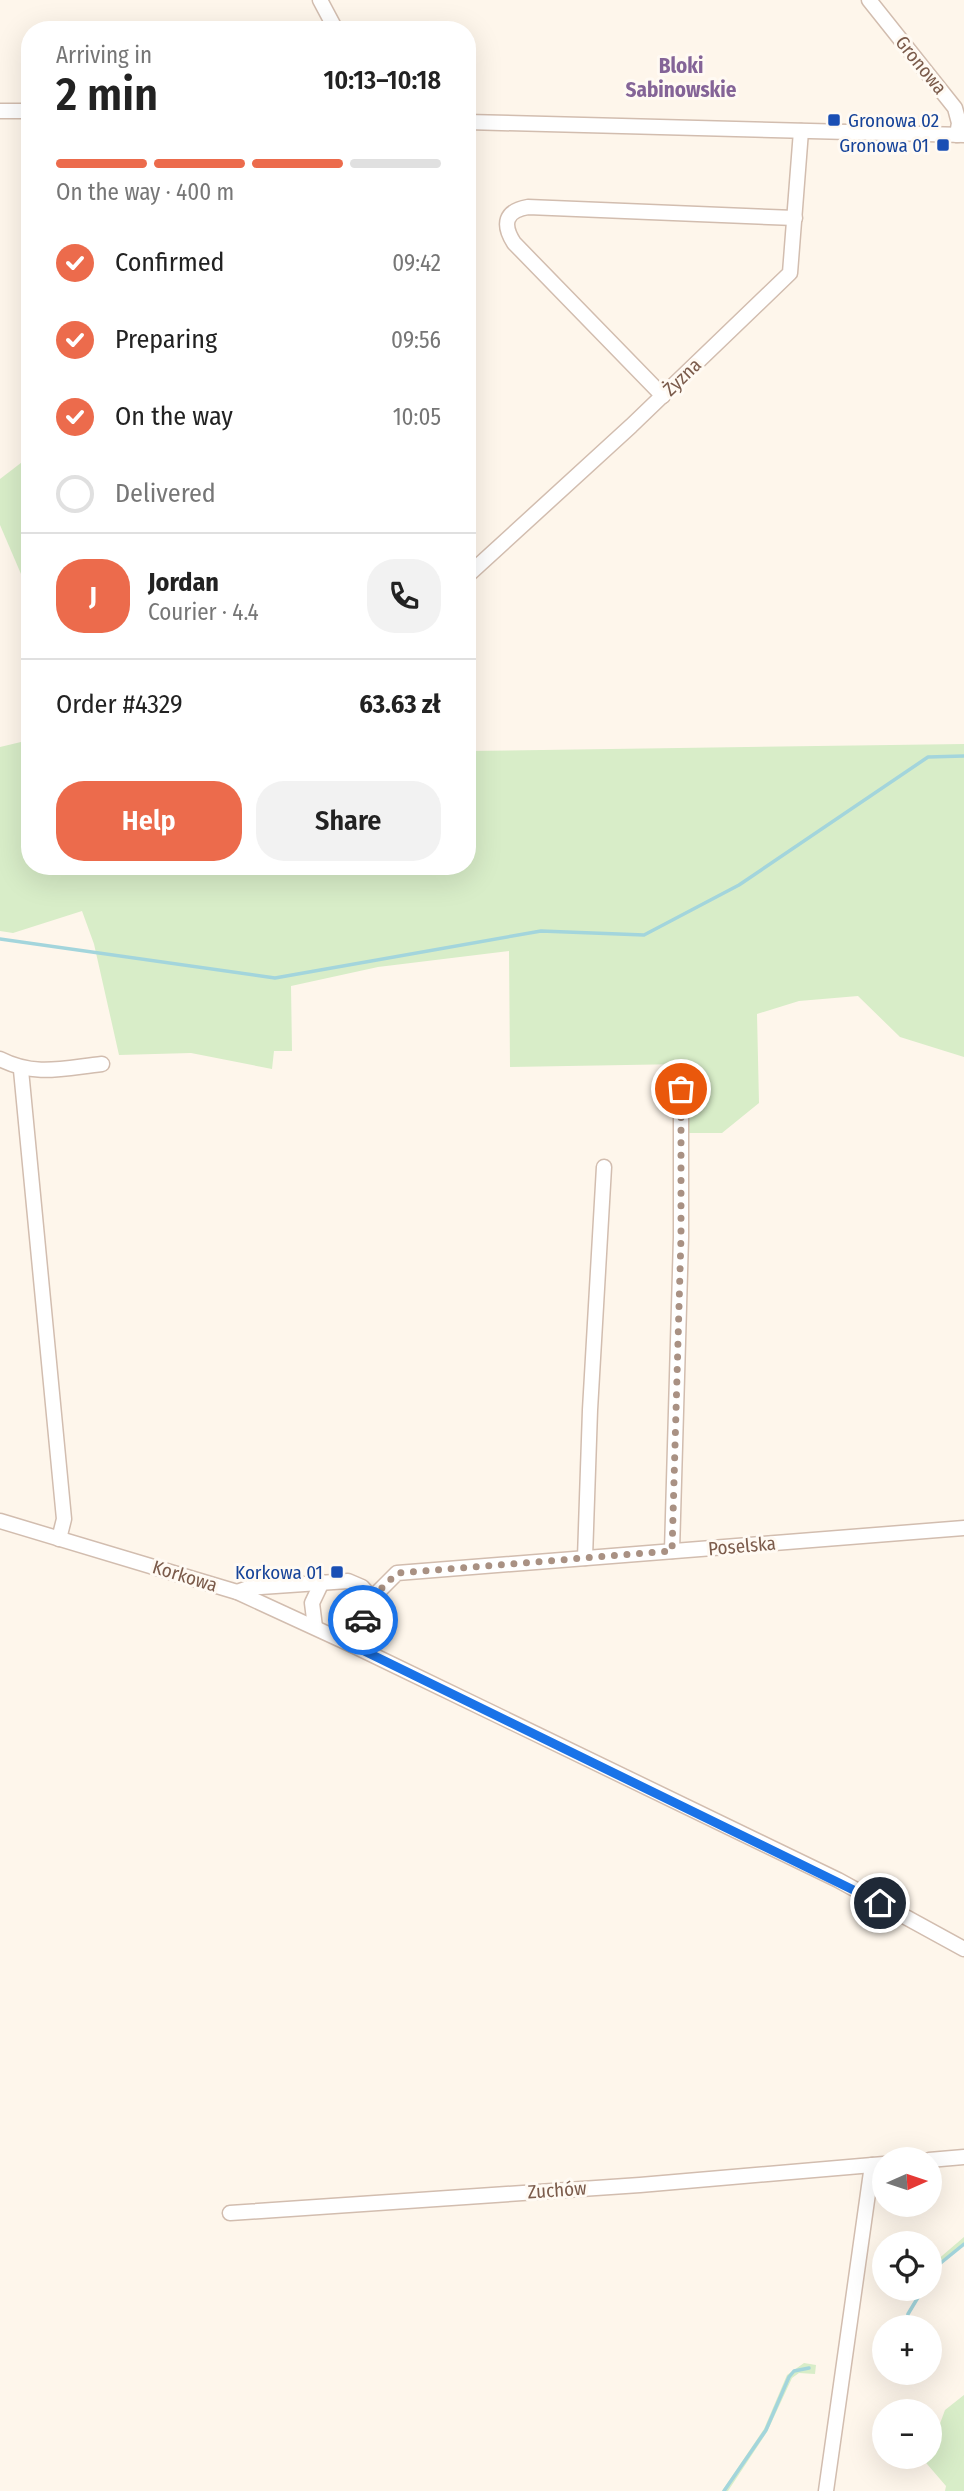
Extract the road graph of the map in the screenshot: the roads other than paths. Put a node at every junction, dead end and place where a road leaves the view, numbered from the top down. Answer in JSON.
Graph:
{"nodes":[{"id":1,"x":320,"y":0,"type":"edge"},
{"id":2,"x":869,"y":0,"type":"edge"},
{"id":3,"x":330,"y":21,"type":"edge"},
{"id":4,"x":0,"y":110,"type":"edge"},
{"id":5,"x":21,"y":111,"type":"edge"},
{"id":6,"x":476,"y":122,"type":"edge"},
{"id":7,"x":801,"y":131,"type":"junction"},
{"id":8,"x":960,"y":135,"type":"edge"},
{"id":9,"x":794,"y":218,"type":"junction"},
{"id":10,"x":663,"y":396,"type":"junction"},
{"id":11,"x":476,"y":568,"type":"edge"},
{"id":12,"x":0,"y":1059,"type":"edge"},
{"id":13,"x":102,"y":1064,"type":"dead end"},
{"id":14,"x":21,"y":1070,"type":"junction"},
{"id":15,"x":681,"y":1089,"type":"dead end"},
{"id":16,"x":604,"y":1167,"type":"dead end"},
{"id":17,"x":0,"y":1521,"type":"edge"},
{"id":18,"x":964,"y":1528,"type":"edge"},
{"id":19,"x":60,"y":1539,"type":"junction"},
{"id":20,"x":672,"y":1551,"type":"junction"},
{"id":21,"x":585,"y":1558,"type":"junction"},
{"id":22,"x":322,"y":1582,"type":"junction"},
{"id":23,"x":237,"y":1592,"type":"junction"},
{"id":24,"x":372,"y":1598,"type":"junction"},
{"id":25,"x":315,"y":1627,"type":"junction"},
{"id":26,"x":352,"y":1645,"type":"junction"},
{"id":27,"x":964,"y":1950,"type":"edge"},
{"id":28,"x":964,"y":2157,"type":"edge"},
{"id":29,"x":942,"y":2159,"type":"edge"},
{"id":30,"x":872,"y":2165,"type":"edge"},
{"id":31,"x":872,"y":2202,"type":"edge"},
{"id":32,"x":230,"y":2213,"type":"dead end"},
{"id":33,"x":826,"y":2491,"type":"edge"}],
"edges":[{"from":1,"to":3,"type":"street"},
{"from":2,"to":8,"type":"street","name":"Gronowa"},
{"from":4,"to":5,"type":"street"},
{"from":6,"to":7,"type":"street"},
{"from":7,"to":8,"type":"street"},
{"from":7,"to":9,"type":"street","name":"Żyzna"},
{"from":9,"to":10,"type":"street","name":"Żyzna"},
{"from":9,"to":10,"type":"street"},
{"from":10,"to":11,"type":"street","name":"Żyzna"},
{"from":12,"to":14,"type":"street"},
{"from":13,"to":14,"type":"street"},
{"from":14,"to":19,"type":"street"},
{"from":15,"to":20,"type":"street"},
{"from":16,"to":21,"type":"street"},
{"from":17,"to":19,"type":"street","name":"Korkowa"},
{"from":18,"to":20,"type":"street","name":"Poselska"},
{"from":19,"to":23,"type":"street","name":"Korkowa"},
{"from":20,"to":21,"type":"street","name":"Poselska"},
{"from":21,"to":24,"type":"street","name":"Poselska"},
{"from":22,"to":23,"type":"street"},
{"from":22,"to":24,"type":"street"},
{"from":22,"to":25,"type":"street"},
{"from":23,"to":25,"type":"street","name":"Korkowa"},
{"from":24,"to":26,"type":"street","name":"Poselska"},
{"from":25,"to":26,"type":"street","name":"Korkowa"},
{"from":26,"to":27,"type":"street","name":"Korkowa"},
{"from":28,"to":29,"type":"street"},
{"from":30,"to":32,"type":"street","name":"Zuchów"},
{"from":31,"to":33,"type":"street"}]}
